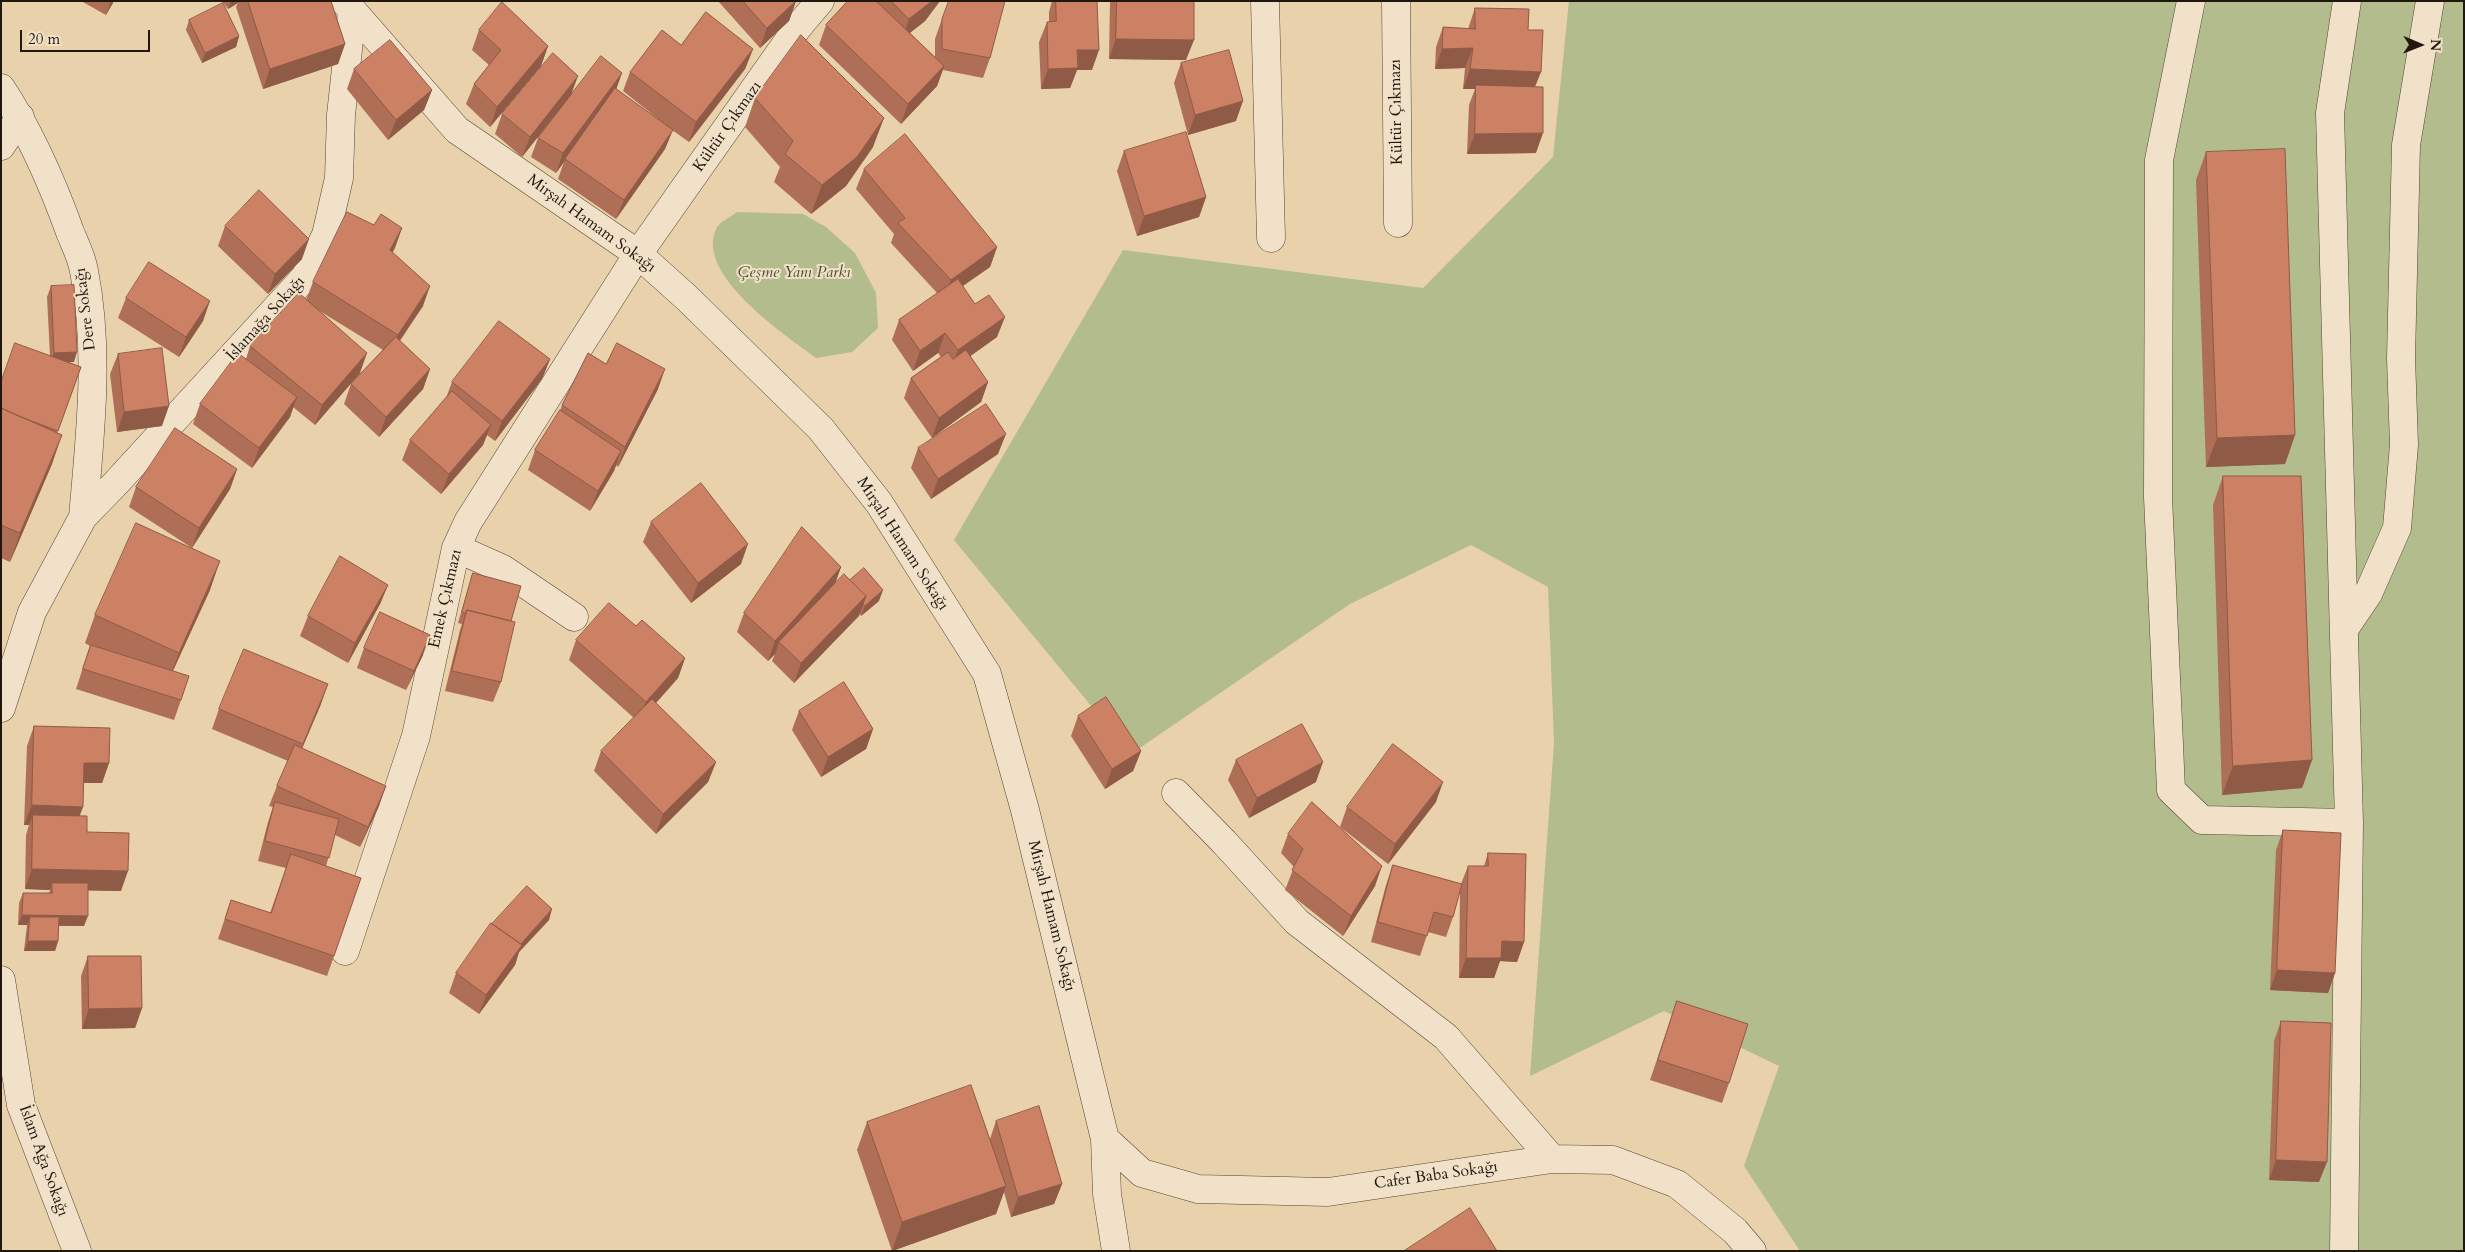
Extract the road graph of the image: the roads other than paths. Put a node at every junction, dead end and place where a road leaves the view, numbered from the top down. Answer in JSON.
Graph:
{"nodes":[{"id":1,"x":820,"y":1,"type":"edge"},
{"id":2,"x":1265,"y":1,"type":"edge"},
{"id":3,"x":1396,"y":1,"type":"edge"},
{"id":4,"x":2192,"y":1,"type":"edge"},
{"id":5,"x":2347,"y":1,"type":"edge"},
{"id":6,"x":2430,"y":1,"type":"edge"},
{"id":7,"x":348,"y":6,"type":"edge"},
{"id":8,"x":1,"y":88,"type":"edge"},
{"id":9,"x":20,"y":118,"type":"junction"},
{"id":10,"x":1,"y":146,"type":"edge"},
{"id":11,"x":1398,"y":223,"type":"dead end"},
{"id":12,"x":1271,"y":238,"type":"dead end"},
{"id":13,"x":638,"y":254,"type":"junction"},
{"id":14,"x":82,"y":517,"type":"junction"},
{"id":15,"x":456,"y":548,"type":"junction"},
{"id":16,"x":574,"y":617,"type":"dead end"},
{"id":17,"x":2345,"y":628,"type":"junction"},
{"id":18,"x":1,"y":708,"type":"edge"},
{"id":19,"x":1176,"y":793,"type":"dead end"},
{"id":20,"x":2350,"y":822,"type":"junction"},
{"id":21,"x":346,"y":951,"type":"dead end"},
{"id":22,"x":1,"y":980,"type":"edge"},
{"id":23,"x":1105,"y":1139,"type":"junction"},
{"id":24,"x":1552,"y":1159,"type":"junction"},
{"id":25,"x":77,"y":1251,"type":"edge"},
{"id":26,"x":1116,"y":1251,"type":"edge"},
{"id":27,"x":1752,"y":1251,"type":"edge"},
{"id":28,"x":2344,"y":1251,"type":"edge"}],
"edges":[{"from":1,"to":13,"type":"street","name":"Kültür Çıkmazı"},
{"from":2,"to":12,"type":"street"},
{"from":3,"to":11,"type":"street","name":"Kültür Çıkmazı"},
{"from":4,"to":20,"type":"street"},
{"from":5,"to":17,"type":"street"},
{"from":6,"to":17,"type":"street"},
{"from":7,"to":13,"type":"street","name":"Mirşah Hamam Sokağı"},
{"from":7,"to":14,"type":"street","name":"İslamağa Sokağı"},
{"from":8,"to":9,"type":"street","name":"Dere Sokağı"},
{"from":9,"to":10,"type":"street"},
{"from":9,"to":14,"type":"street","name":"Dere Sokağı"},
{"from":13,"to":15,"type":"street","name":"Emek Çıkmazı"},
{"from":13,"to":23,"type":"street","name":"Mirşah Hamam Sokağı"},
{"from":14,"to":18,"type":"street"},
{"from":15,"to":16,"type":"street"},
{"from":15,"to":21,"type":"street","name":"Emek Çıkmazı"},
{"from":17,"to":20,"type":"street"},
{"from":19,"to":24,"type":"street"},
{"from":20,"to":28,"type":"street"},
{"from":22,"to":25,"type":"street","name":"İslam Ağa Sokağı"},
{"from":23,"to":24,"type":"street","name":"Cafer Baba Sokağı"},
{"from":23,"to":26,"type":"street","name":"Mirşah Hamam Sokağı"},
{"from":24,"to":27,"type":"street","name":"Cafer Baba Sokağı"}]}
